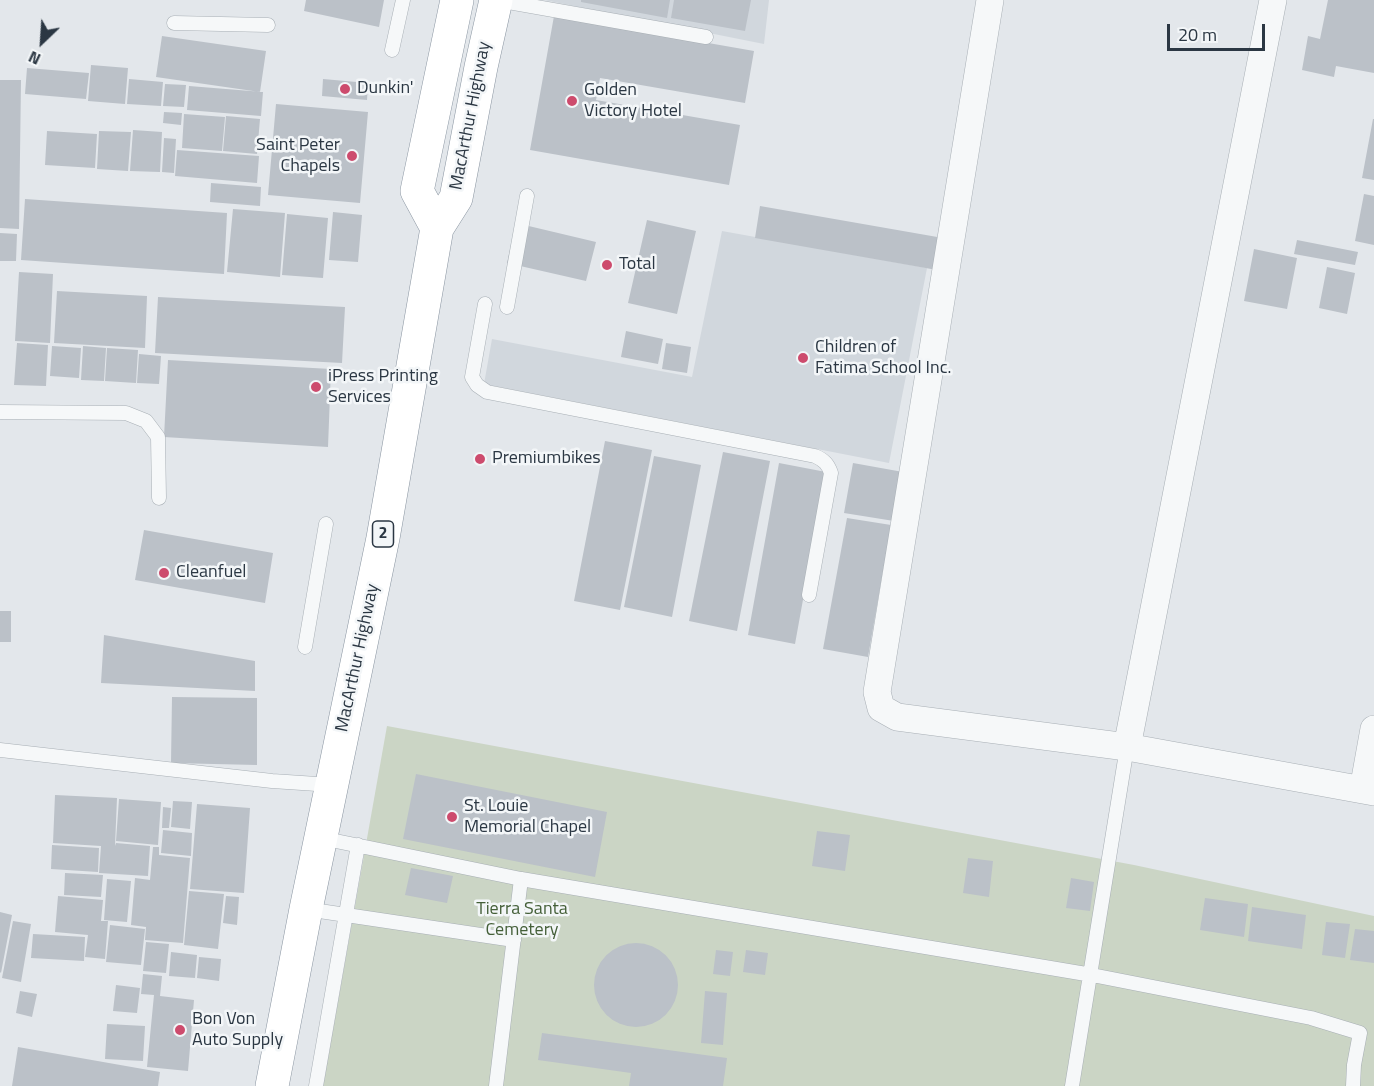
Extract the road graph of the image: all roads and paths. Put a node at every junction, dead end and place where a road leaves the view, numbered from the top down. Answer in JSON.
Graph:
{"nodes":[{"id":1,"x":403,"y":0,"type":"edge"},
{"id":2,"x":457,"y":0,"type":"edge"},
{"id":3,"x":497,"y":0,"type":"edge"},
{"id":4,"x":990,"y":0,"type":"edge"},
{"id":5,"x":1273,"y":0,"type":"edge"},
{"id":6,"x":174,"y":23,"type":"dead end"},
{"id":7,"x":268,"y":25,"type":"dead end"},
{"id":8,"x":706,"y":37,"type":"dead end"},
{"id":9,"x":392,"y":50,"type":"dead end"},
{"id":10,"x":527,"y":196,"type":"dead end"},
{"id":11,"x":437,"y":228,"type":"junction"},
{"id":12,"x":485,"y":304,"type":"dead end"},
{"id":13,"x":507,"y":307,"type":"dead end"},
{"id":14,"x":0,"y":412,"type":"edge"},
{"id":15,"x":159,"y":498,"type":"dead end"},
{"id":16,"x":326,"y":524,"type":"dead end"},
{"id":17,"x":809,"y":596,"type":"dead end"},
{"id":18,"x":305,"y":647,"type":"dead end"},
{"id":19,"x":1374,"y":729,"type":"edge"},
{"id":20,"x":1127,"y":747,"type":"junction"},
{"id":21,"x":0,"y":750,"type":"edge"},
{"id":22,"x":332,"y":785,"type":"junction"},
{"id":23,"x":1368,"y":791,"type":"edge"},
{"id":24,"x":321,"y":838,"type":"junction"},
{"id":25,"x":358,"y":845,"type":"junction"},
{"id":26,"x":521,"y":879,"type":"junction"},
{"id":27,"x":306,"y":909,"type":"junction"},
{"id":28,"x":346,"y":914,"type":"junction"},
{"id":29,"x":514,"y":940,"type":"junction"},
{"id":30,"x":1092,"y":975,"type":"junction"},
{"id":31,"x":1360,"y":1033,"type":"junction"},
{"id":32,"x":1374,"y":1034,"type":"edge"},
{"id":33,"x":272,"y":1086,"type":"edge"},
{"id":34,"x":316,"y":1086,"type":"edge"},
{"id":35,"x":496,"y":1086,"type":"edge"},
{"id":36,"x":1072,"y":1086,"type":"edge"},
{"id":37,"x":1353,"y":1086,"type":"edge"}],
"edges":[{"from":1,"to":9,"type":"lane"},
{"from":2,"to":11,"type":"highway","name":"MacArthur Highway"},
{"from":3,"to":8,"type":"lane"},
{"from":3,"to":11,"type":"highway","name":"MacArthur Highway","number":"2"},
{"from":4,"to":20,"type":"street"},
{"from":5,"to":20,"type":"street"},
{"from":6,"to":7,"type":"lane"},
{"from":10,"to":13,"type":"lane"},
{"from":11,"to":22,"type":"highway","name":"MacArthur Highway","number":"2"},
{"from":12,"to":17,"type":"lane"},
{"from":14,"to":15,"type":"lane"},
{"from":16,"to":18,"type":"lane"},
{"from":19,"to":23,"type":"street"},
{"from":20,"to":23,"type":"street"},
{"from":20,"to":30,"type":"lane"},
{"from":21,"to":22,"type":"lane"},
{"from":22,"to":24,"type":"highway","name":"MacArthur Highway","number":"2"},
{"from":24,"to":25,"type":"lane"},
{"from":24,"to":27,"type":"highway","name":"MacArthur Highway","number":"2"},
{"from":25,"to":26,"type":"lane"},
{"from":25,"to":28,"type":"lane"},
{"from":26,"to":29,"type":"lane"},
{"from":26,"to":30,"type":"lane"},
{"from":27,"to":28,"type":"lane"},
{"from":27,"to":33,"type":"highway","name":"MacArthur Highway","number":"2"},
{"from":28,"to":29,"type":"lane"},
{"from":28,"to":34,"type":"lane"},
{"from":29,"to":35,"type":"lane"},
{"from":30,"to":31,"type":"lane"},
{"from":30,"to":36,"type":"lane"},
{"from":31,"to":32,"type":"lane"},
{"from":31,"to":37,"type":"lane"}]}
